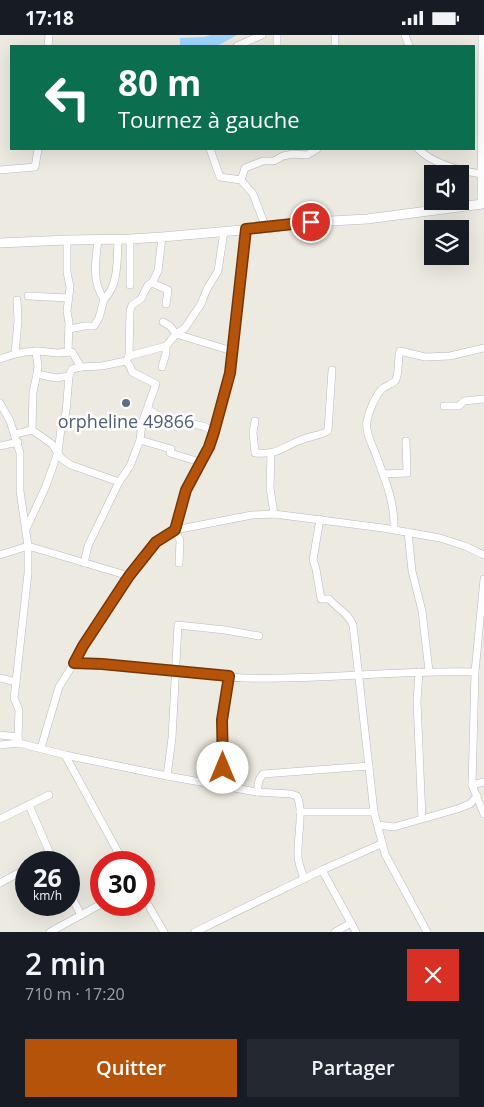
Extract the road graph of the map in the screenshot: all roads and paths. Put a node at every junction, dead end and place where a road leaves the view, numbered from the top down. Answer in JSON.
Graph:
{"nodes":[{"id":1,"x":262,"y":35,"type":"edge"},
{"id":2,"x":484,"y":37,"type":"edge"},
{"id":3,"x":249,"y":43,"type":"edge"},
{"id":4,"x":484,"y":56,"type":"edge"},
{"id":5,"x":38,"y":150,"type":"edge"},
{"id":6,"x":210,"y":150,"type":"edge"},
{"id":7,"x":315,"y":150,"type":"edge"},
{"id":8,"x":419,"y":150,"type":"edge"},
{"id":9,"x":0,"y":170,"type":"edge"},
{"id":10,"x":482,"y":174,"type":"junction"},
{"id":11,"x":241,"y":180,"type":"junction"},
{"id":12,"x":483,"y":204,"type":"edge"},
{"id":13,"x":266,"y":228,"type":"junction"},
{"id":14,"x":246,"y":229,"type":"junction"},
{"id":15,"x":224,"y":231,"type":"junction"},
{"id":16,"x":162,"y":237,"type":"junction"},
{"id":17,"x":67,"y":239,"type":"junction"},
{"id":18,"x":98,"y":239,"type":"junction"},
{"id":19,"x":118,"y":239,"type":"junction"},
{"id":20,"x":130,"y":239,"type":"junction"},
{"id":21,"x":0,"y":243,"type":"edge"},
{"id":22,"x":152,"y":283,"type":"junction"},
{"id":23,"x":130,"y":285,"type":"dead end"},
{"id":24,"x":28,"y":296,"type":"dead end"},
{"id":25,"x":68,"y":298,"type":"junction"},
{"id":26,"x":104,"y":299,"type":"junction"},
{"id":27,"x":17,"y":300,"type":"dead end"},
{"id":28,"x":166,"y":304,"type":"dead end"},
{"id":29,"x":163,"y":322,"type":"dead end"},
{"id":30,"x":69,"y":329,"type":"junction"},
{"id":31,"x":176,"y":333,"type":"junction"},
{"id":32,"x":166,"y":346,"type":"junction"},
{"id":33,"x":484,"y":348,"type":"edge"},
{"id":34,"x":36,"y":351,"type":"junction"},
{"id":35,"x":232,"y":351,"type":"junction"},
{"id":36,"x":68,"y":352,"type":"junction"},
{"id":37,"x":15,"y":353,"type":"junction"},
{"id":38,"x":0,"y":359,"type":"edge"},
{"id":39,"x":127,"y":359,"type":"junction"},
{"id":40,"x":81,"y":367,"type":"junction"},
{"id":41,"x":162,"y":367,"type":"dead end"},
{"id":42,"x":332,"y":370,"type":"dead end"},
{"id":43,"x":37,"y":374,"type":"junction"},
{"id":44,"x":70,"y":376,"type":"junction"},
{"id":45,"x":484,"y":399,"type":"edge"},
{"id":46,"x":0,"y":403,"type":"edge"},
{"id":47,"x":444,"y":406,"type":"dead end"},
{"id":48,"x":148,"y":409,"type":"junction"},
{"id":49,"x":254,"y":421,"type":"dead end"},
{"id":50,"x":32,"y":430,"type":"junction"},
{"id":51,"x":214,"y":432,"type":"junction"},
{"id":52,"x":17,"y":438,"type":"junction"},
{"id":53,"x":140,"y":440,"type":"junction"},
{"id":54,"x":406,"y":441,"type":"dead end"},
{"id":55,"x":0,"y":446,"type":"edge"},
{"id":56,"x":58,"y":452,"type":"junction"},
{"id":57,"x":271,"y":453,"type":"junction"},
{"id":58,"x":200,"y":462,"type":"junction"},
{"id":59,"x":383,"y":474,"type":"junction"},
{"id":60,"x":119,"y":482,"type":"junction"},
{"id":61,"x":274,"y":514,"type":"junction"},
{"id":62,"x":320,"y":519,"type":"junction"},
{"id":63,"x":26,"y":529,"type":"junction"},
{"id":64,"x":394,"y":529,"type":"junction"},
{"id":65,"x":175,"y":530,"type":"junction"},
{"id":66,"x":408,"y":532,"type":"junction"},
{"id":67,"x":28,"y":546,"type":"junction"},
{"id":68,"x":0,"y":555,"type":"edge"},
{"id":69,"x":484,"y":555,"type":"edge"},
{"id":70,"x":84,"y":563,"type":"junction"},
{"id":71,"x":179,"y":563,"type":"dead end"},
{"id":72,"x":129,"y":576,"type":"junction"},
{"id":73,"x":484,"y":579,"type":"edge"},
{"id":74,"x":259,"y":635,"type":"dead end"},
{"id":75,"x":74,"y":663,"type":"junction"},
{"id":76,"x":174,"y":671,"type":"junction"},
{"id":77,"x":429,"y":671,"type":"junction"},
{"id":78,"x":419,"y":672,"type":"junction"},
{"id":79,"x":475,"y":672,"type":"junction"},
{"id":80,"x":359,"y":675,"type":"junction"},
{"id":81,"x":229,"y":676,"type":"junction"},
{"id":82,"x":0,"y":678,"type":"edge"},
{"id":83,"x":16,"y":682,"type":"junction"},
{"id":84,"x":0,"y":735,"type":"edge"},
{"id":85,"x":18,"y":740,"type":"junction"},
{"id":86,"x":0,"y":745,"type":"edge"},
{"id":87,"x":41,"y":748,"type":"junction"},
{"id":88,"x":65,"y":755,"type":"junction"},
{"id":89,"x":369,"y":766,"type":"junction"},
{"id":90,"x":167,"y":777,"type":"junction"},
{"id":91,"x":484,"y":782,"type":"edge"},
{"id":92,"x":223,"y":785,"type":"junction"},
{"id":93,"x":472,"y":785,"type":"junction"},
{"id":94,"x":257,"y":792,"type":"junction"},
{"id":95,"x":49,"y":795,"type":"dead end"},
{"id":96,"x":477,"y":796,"type":"junction"},
{"id":97,"x":29,"y":805,"type":"junction"},
{"id":98,"x":300,"y":812,"type":"junction"},
{"id":99,"x":374,"y":812,"type":"junction"},
{"id":100,"x":484,"y":815,"type":"edge"},
{"id":101,"x":422,"y":818,"type":"junction"},
{"id":102,"x":0,"y":819,"type":"edge"},
{"id":103,"x":378,"y":825,"type":"junction"},
{"id":104,"x":381,"y":843,"type":"junction"},
{"id":105,"x":49,"y":851,"type":"edge"},
{"id":106,"x":117,"y":851,"type":"edge"},
{"id":107,"x":322,"y":869,"type":"junction"},
{"id":108,"x":15,"y":875,"type":"edge"},
{"id":109,"x":304,"y":879,"type":"junction"},
{"id":110,"x":0,"y":883,"type":"edge"},
{"id":111,"x":90,"y":910,"type":"edge"},
{"id":112,"x":81,"y":915,"type":"joint"},
{"id":113,"x":155,"y":916,"type":"edge"},
{"id":114,"x":351,"y":923,"type":"junction"},
{"id":115,"x":50,"y":932,"type":"edge"},
{"id":116,"x":164,"y":932,"type":"edge"},
{"id":117,"x":195,"y":932,"type":"edge"},
{"id":118,"x":335,"y":932,"type":"edge"},
{"id":119,"x":356,"y":932,"type":"edge"},
{"id":120,"x":427,"y":932,"type":"edge"}],
"edges":[{"from":1,"to":3,"type":"street"},
{"from":2,"to":4,"type":"street"},
{"from":4,"to":10,"type":"street"},
{"from":5,"to":9,"type":"street"},
{"from":6,"to":11,"type":"street"},
{"from":7,"to":11,"type":"street"},
{"from":8,"to":10,"type":"street"},
{"from":10,"to":12,"type":"street"},
{"from":11,"to":13,"type":"street"},
{"from":12,"to":13,"type":"street"},
{"from":13,"to":14,"type":"street"},
{"from":14,"to":15,"type":"street"},
{"from":14,"to":35,"type":"street"},
{"from":15,"to":16,"type":"street"},
{"from":15,"to":31,"type":"street"},
{"from":16,"to":20,"type":"street"},
{"from":16,"to":22,"type":"street"},
{"from":17,"to":18,"type":"street"},
{"from":17,"to":21,"type":"street"},
{"from":17,"to":25,"type":"street"},
{"from":18,"to":19,"type":"street"},
{"from":18,"to":26,"type":"street"},
{"from":19,"to":20,"type":"street"},
{"from":19,"to":26,"type":"street"},
{"from":20,"to":23,"type":"street"},
{"from":22,"to":28,"type":"street"},
{"from":22,"to":39,"type":"street"},
{"from":24,"to":25,"type":"street"},
{"from":25,"to":30,"type":"street"},
{"from":26,"to":30,"type":"street"},
{"from":27,"to":37,"type":"street"},
{"from":29,"to":31,"type":"street"},
{"from":30,"to":36,"type":"street"},
{"from":31,"to":32,"type":"street"},
{"from":31,"to":35,"type":"street"},
{"from":32,"to":39,"type":"street"},
{"from":32,"to":41,"type":"street"},
{"from":33,"to":59,"type":"street"},
{"from":34,"to":36,"type":"street"},
{"from":34,"to":37,"type":"street"},
{"from":34,"to":43,"type":"street"},
{"from":35,"to":51,"type":"street"},
{"from":36,"to":40,"type":"street"},
{"from":37,"to":38,"type":"street"},
{"from":39,"to":40,"type":"street"},
{"from":39,"to":48,"type":"street"},
{"from":40,"to":44,"type":"street"},
{"from":42,"to":57,"type":"street"},
{"from":43,"to":44,"type":"street"},
{"from":43,"to":50,"type":"street"},
{"from":44,"to":56,"type":"street"},
{"from":45,"to":47,"type":"street"},
{"from":46,"to":52,"type":"street"},
{"from":48,"to":51,"type":"street"},
{"from":48,"to":53,"type":"street"},
{"from":49,"to":57,"type":"street"},
{"from":50,"to":52,"type":"street"},
{"from":50,"to":56,"type":"street"},
{"from":51,"to":58,"type":"street"},
{"from":52,"to":55,"type":"street"},
{"from":52,"to":63,"type":"street"},
{"from":53,"to":58,"type":"street"},
{"from":53,"to":60,"type":"street"},
{"from":54,"to":59,"type":"street"},
{"from":56,"to":60,"type":"street"},
{"from":56,"to":63,"type":"street"},
{"from":57,"to":61,"type":"street"},
{"from":58,"to":65,"type":"street"},
{"from":59,"to":64,"type":"street"},
{"from":60,"to":70,"type":"street"},
{"from":61,"to":62,"type":"street"},
{"from":61,"to":65,"type":"street"},
{"from":62,"to":64,"type":"street"},
{"from":62,"to":80,"type":"street"},
{"from":63,"to":67,"type":"street"},
{"from":64,"to":66,"type":"street"},
{"from":65,"to":71,"type":"street"},
{"from":65,"to":72,"type":"street"},
{"from":66,"to":69,"type":"street"},
{"from":66,"to":77,"type":"street"},
{"from":67,"to":68,"type":"street"},
{"from":67,"to":70,"type":"street"},
{"from":67,"to":83,"type":"street"},
{"from":70,"to":72,"type":"street"},
{"from":72,"to":75,"type":"street"},
{"from":73,"to":79,"type":"street"},
{"from":74,"to":76,"type":"street"},
{"from":75,"to":76,"type":"street"},
{"from":75,"to":87,"type":"street"},
{"from":76,"to":81,"type":"street"},
{"from":76,"to":90,"type":"street"},
{"from":77,"to":78,"type":"street"},
{"from":77,"to":79,"type":"street"},
{"from":78,"to":80,"type":"street"},
{"from":78,"to":101,"type":"street"},
{"from":79,"to":93,"type":"street"},
{"from":80,"to":81,"type":"street"},
{"from":80,"to":89,"type":"street"},
{"from":81,"to":92,"type":"street"},
{"from":82,"to":83,"type":"street"},
{"from":83,"to":85,"type":"street"},
{"from":84,"to":85,"type":"street"},
{"from":85,"to":86,"type":"street"},
{"from":85,"to":87,"type":"street"},
{"from":87,"to":88,"type":"street"},
{"from":88,"to":90,"type":"street"},
{"from":88,"to":106,"type":"street"},
{"from":89,"to":94,"type":"street"},
{"from":89,"to":99,"type":"street"},
{"from":90,"to":92,"type":"street"},
{"from":91,"to":93,"type":"street"},
{"from":92,"to":94,"type":"street"},
{"from":93,"to":96,"type":"street"},
{"from":94,"to":98,"type":"street"},
{"from":95,"to":97,"type":"street"},
{"from":96,"to":100,"type":"street"},
{"from":96,"to":101,"type":"street"},
{"from":97,"to":102,"type":"street"},
{"from":97,"to":105,"type":"street"},
{"from":98,"to":99,"type":"street"},
{"from":98,"to":109,"type":"street"},
{"from":99,"to":103,"type":"street"},
{"from":101,"to":103,"type":"street"},
{"from":103,"to":104,"type":"street"},
{"from":104,"to":107,"type":"street"},
{"from":104,"to":120,"type":"street"},
{"from":107,"to":109,"type":"street"},
{"from":107,"to":114,"type":"street"},
{"from":108,"to":110,"type":"street"},
{"from":109,"to":117,"type":"street"},
{"from":111,"to":112,"type":"street"},
{"from":112,"to":115,"type":"street"},
{"from":113,"to":116,"type":"street"},
{"from":114,"to":118,"type":"street"},
{"from":114,"to":119,"type":"street"}]}
